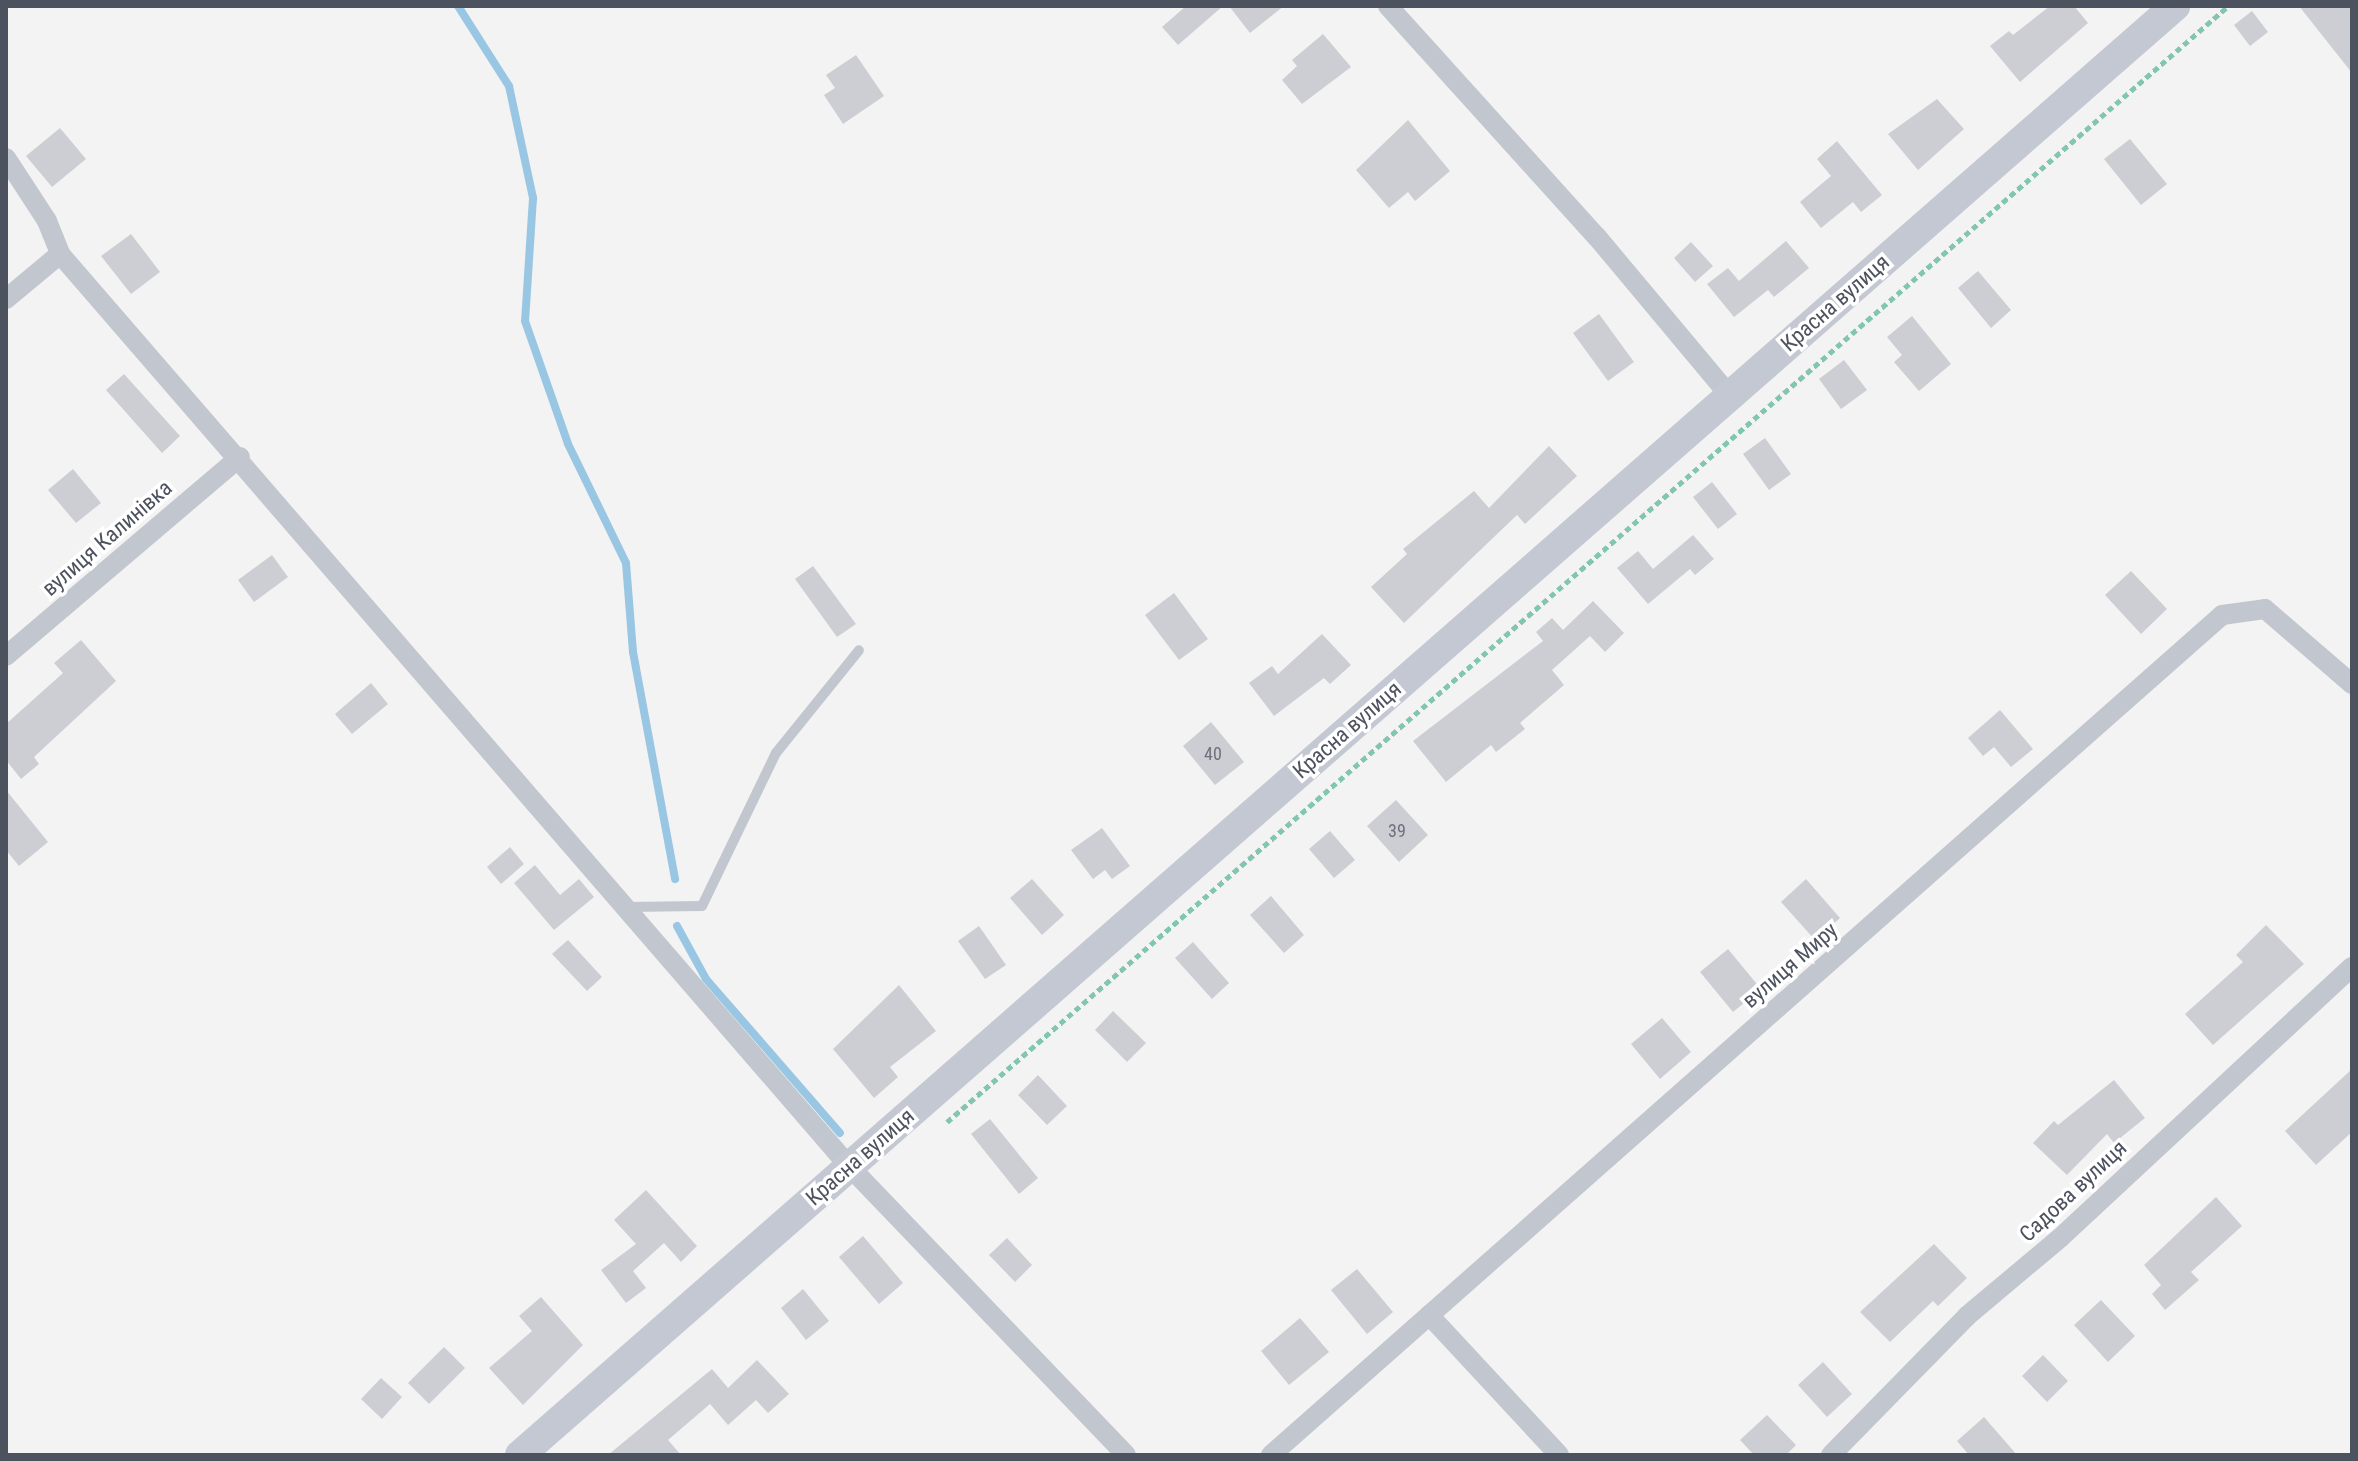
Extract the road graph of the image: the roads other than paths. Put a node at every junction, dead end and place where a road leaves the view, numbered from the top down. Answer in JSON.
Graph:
{"nodes":[{"id":1,"x":1388,"y":6,"type":"edge"},
{"id":2,"x":2175,"y":6,"type":"edge"},
{"id":3,"x":6,"y":158,"type":"edge"},
{"id":4,"x":60,"y":254,"type":"junction"},
{"id":5,"x":6,"y":299,"type":"edge"},
{"id":6,"x":1729,"y":395,"type":"junction"},
{"id":7,"x":240,"y":457,"type":"junction"},
{"id":8,"x":859,"y":650,"type":"dead end"},
{"id":9,"x":6,"y":656,"type":"edge"},
{"id":10,"x":2352,"y":684,"type":"edge"},
{"id":11,"x":626,"y":908,"type":"junction"},
{"id":12,"x":2347,"y":980,"type":"edge"},
{"id":13,"x":849,"y":1166,"type":"junction"},
{"id":14,"x":1429,"y":1315,"type":"junction"},
{"id":15,"x":520,"y":1455,"type":"edge"},
{"id":16,"x":1126,"y":1455,"type":"edge"},
{"id":17,"x":1271,"y":1455,"type":"edge"},
{"id":18,"x":1559,"y":1455,"type":"edge"},
{"id":19,"x":1831,"y":1455,"type":"edge"}],
"edges":[{"from":1,"to":6,"type":"street"},
{"from":2,"to":6,"type":"street","name":"Красна вулиця"},
{"from":3,"to":4,"type":"street"},
{"from":4,"to":5,"type":"street"},
{"from":4,"to":7,"type":"street"},
{"from":6,"to":13,"type":"street","name":"Красна вулиця"},
{"from":7,"to":9,"type":"street","name":"вулиця Калинівка"},
{"from":7,"to":11,"type":"street"},
{"from":8,"to":11,"type":"lane"},
{"from":10,"to":14,"type":"street","name":"вулиця Миру"},
{"from":11,"to":13,"type":"street"},
{"from":12,"to":19,"type":"street","name":"Садова вулиця"},
{"from":13,"to":15,"type":"street","name":"Красна вулиця"},
{"from":13,"to":16,"type":"street"},
{"from":14,"to":17,"type":"street","name":"вулиця Миру"},
{"from":14,"to":18,"type":"street"}]}
